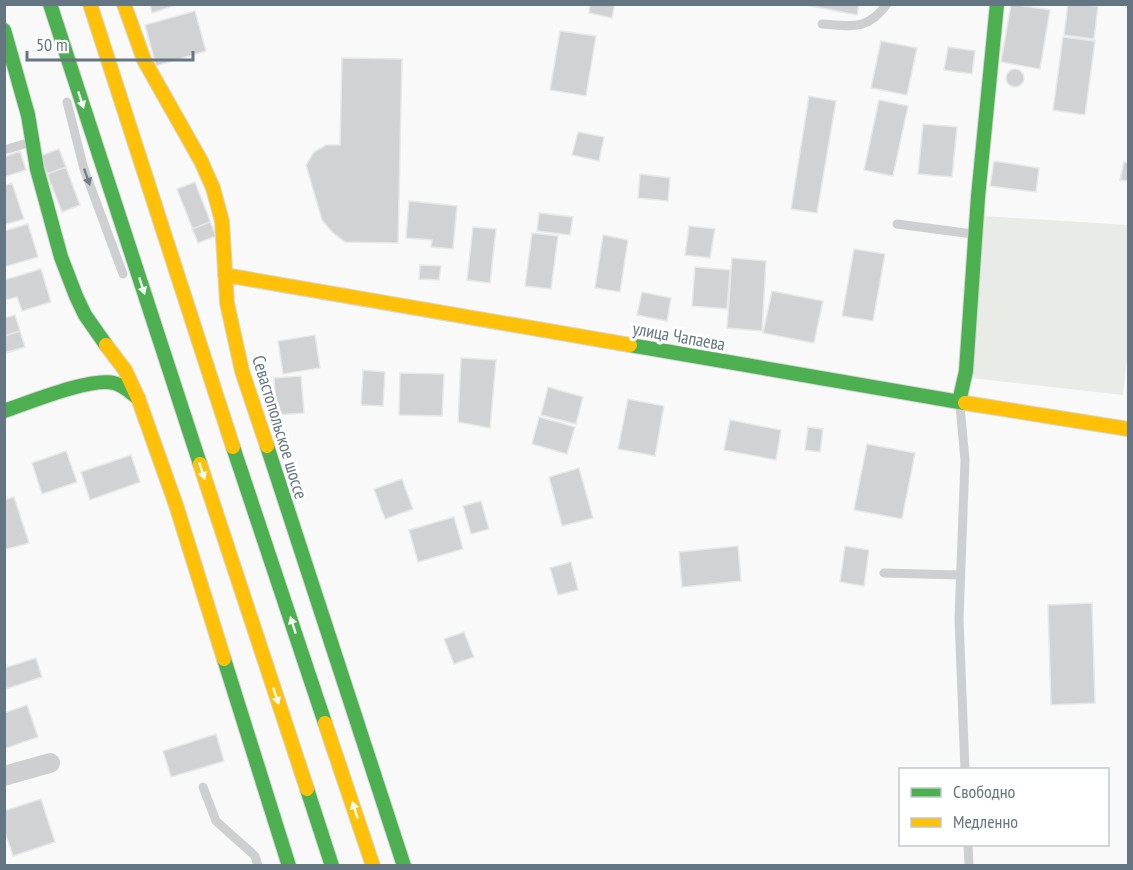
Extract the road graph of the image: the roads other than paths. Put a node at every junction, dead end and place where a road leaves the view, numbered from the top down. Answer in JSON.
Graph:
{"nodes":[{"id":1,"x":90,"y":4,"type":"edge"},
{"id":2,"x":124,"y":4,"type":"edge"},
{"id":3,"x":887,"y":4,"type":"edge"},
{"id":4,"x":997,"y":4,"type":"edge"},
{"id":5,"x":52,"y":11,"type":"edge"},
{"id":6,"x":822,"y":24,"type":"dead end"},
{"id":7,"x":4,"y":30,"type":"edge"},
{"id":8,"x":60,"y":68,"type":"dead end"},
{"id":9,"x":126,"y":81,"type":"dead end"},
{"id":10,"x":65,"y":91,"type":"dead end"},
{"id":11,"x":33,"y":141,"type":"junction"},
{"id":12,"x":4,"y":150,"type":"edge"},
{"id":13,"x":897,"y":224,"type":"dead end"},
{"id":14,"x":975,"y":235,"type":"junction"},
{"id":15,"x":224,"y":258,"type":"junction"},
{"id":16,"x":241,"y":278,"type":"junction"},
{"id":17,"x":225,"y":280,"type":"junction"},
{"id":18,"x":127,"y":287,"type":"dead end"},
{"id":19,"x":93,"y":328,"type":"junction"},
{"id":20,"x":152,"y":348,"type":"dead end"},
{"id":21,"x":95,"y":354,"type":"dead end"},
{"id":22,"x":90,"y":370,"type":"dead end"},
{"id":23,"x":125,"y":370,"type":"junction"},
{"id":24,"x":218,"y":370,"type":"dead end"},
{"id":25,"x":79,"y":387,"type":"junction"},
{"id":26,"x":138,"y":398,"type":"junction"},
{"id":27,"x":959,"y":402,"type":"junction"},
{"id":28,"x":4,"y":411,"type":"edge"},
{"id":29,"x":1128,"y":426,"type":"edge"},
{"id":30,"x":228,"y":433,"type":"junction"},
{"id":31,"x":195,"y":449,"type":"junction"},
{"id":32,"x":884,"y":573,"type":"dead end"},
{"id":33,"x":960,"y":575,"type":"junction"},
{"id":34,"x":50,"y":763,"type":"dead end"},
{"id":35,"x":965,"y":768,"type":"edge"},
{"id":36,"x":4,"y":776,"type":"edge"},
{"id":37,"x":203,"y":787,"type":"dead end"},
{"id":38,"x":968,"y":846,"type":"edge"},
{"id":39,"x":258,"y":866,"type":"edge"},
{"id":40,"x":289,"y":866,"type":"edge"},
{"id":41,"x":332,"y":866,"type":"edge"},
{"id":42,"x":373,"y":866,"type":"edge"},
{"id":43,"x":404,"y":866,"type":"edge"},
{"id":44,"x":969,"y":866,"type":"edge"}],
"edges":[{"from":1,"to":9,"type":"lane"},
{"from":1,"to":30,"type":"main road"},
{"from":2,"to":15,"type":"main road","name":"Севастопольское шоссе"},
{"from":3,"to":6,"type":"lane"},
{"from":4,"to":14,"type":"main road"},
{"from":5,"to":8,"type":"lane"},
{"from":5,"to":31,"type":"main road","one_way":true},
{"from":7,"to":11,"type":"main road"},
{"from":10,"to":18,"type":"lane","one_way":true},
{"from":11,"to":12,"type":"lane"},
{"from":11,"to":19,"type":"main road"},
{"from":13,"to":14,"type":"lane"},
{"from":14,"to":27,"type":"main road"},
{"from":15,"to":16,"type":"main road"},
{"from":15,"to":17,"type":"main road","name":"Севастопольское шоссе"},
{"from":16,"to":17,"type":"main road","name":"улица Чапаева"},
{"from":16,"to":27,"type":"main road","name":"улица Чапаева"},
{"from":17,"to":43,"type":"main road","name":"Севастопольское шоссе"},
{"from":19,"to":21,"type":"main road"},
{"from":19,"to":23,"type":"main road"},
{"from":20,"to":31,"type":"lane"},
{"from":22,"to":25,"type":"main road"},
{"from":23,"to":25,"type":"main road"},
{"from":23,"to":26,"type":"main road"},
{"from":24,"to":30,"type":"lane"},
{"from":25,"to":26,"type":"main road"},
{"from":25,"to":28,"type":"main road"},
{"from":26,"to":40,"type":"main road"},
{"from":27,"to":29,"type":"main road","name":"улица Чапаева"},
{"from":27,"to":33,"type":"lane"},
{"from":42,"to":30,"type":"main road","one_way":true},
{"from":31,"to":41,"type":"main road","one_way":true},
{"from":32,"to":33,"type":"lane"},
{"from":33,"to":35,"type":"lane"},
{"from":34,"to":36,"type":"street"},
{"from":37,"to":39,"type":"lane"},
{"from":38,"to":44,"type":"lane"}]}
